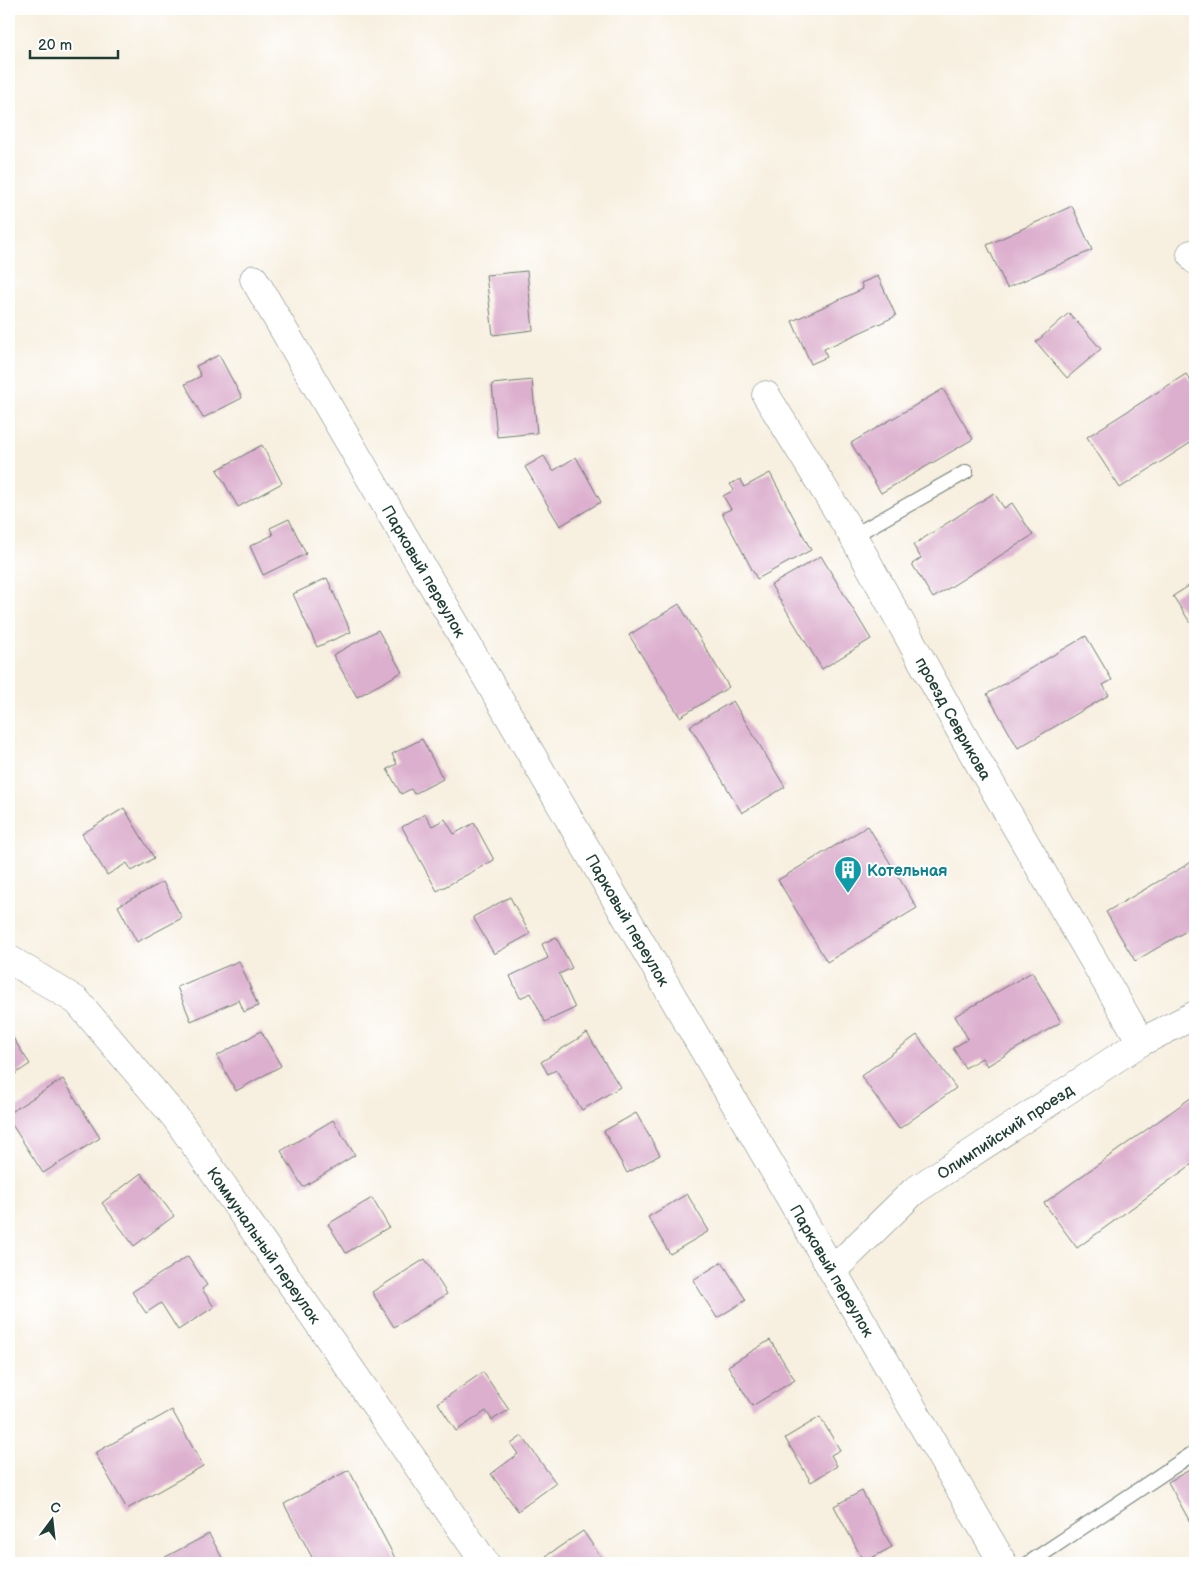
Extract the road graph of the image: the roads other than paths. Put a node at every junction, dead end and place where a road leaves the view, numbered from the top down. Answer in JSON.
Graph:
{"nodes":[{"id":1,"x":254,"y":279,"type":"dead end"},
{"id":2,"x":766,"y":395,"type":"dead end"},
{"id":3,"x":966,"y":472,"type":"dead end"},
{"id":4,"x":852,"y":536,"type":"junction"},
{"id":5,"x":9,"y":958,"type":"edge"},
{"id":6,"x":1195,"y":1014,"type":"edge"},
{"id":7,"x":1141,"y":1042,"type":"junction"},
{"id":8,"x":833,"y":1270,"type":"junction"},
{"id":9,"x":1195,"y":1452,"type":"edge"},
{"id":10,"x":485,"y":1563,"type":"edge"},
{"id":11,"x":1003,"y":1563,"type":"edge"},
{"id":12,"x":1029,"y":1563,"type":"edge"}],
"edges":[{"from":1,"to":8,"type":"street","name":"Парковый переулок"},
{"from":2,"to":4,"type":"street","name":"проезд Севрикова"},
{"from":3,"to":4,"type":"lane"},
{"from":4,"to":7,"type":"street","name":"проезд Севрикова"},
{"from":5,"to":10,"type":"street","name":"Коммунальный переулок"},
{"from":6,"to":7,"type":"street","name":"Олимпийский проезд"},
{"from":7,"to":8,"type":"street","name":"Олимпийский проезд"},
{"from":8,"to":11,"type":"street","name":"Парковый переулок"},
{"from":9,"to":12,"type":"lane"}]}
